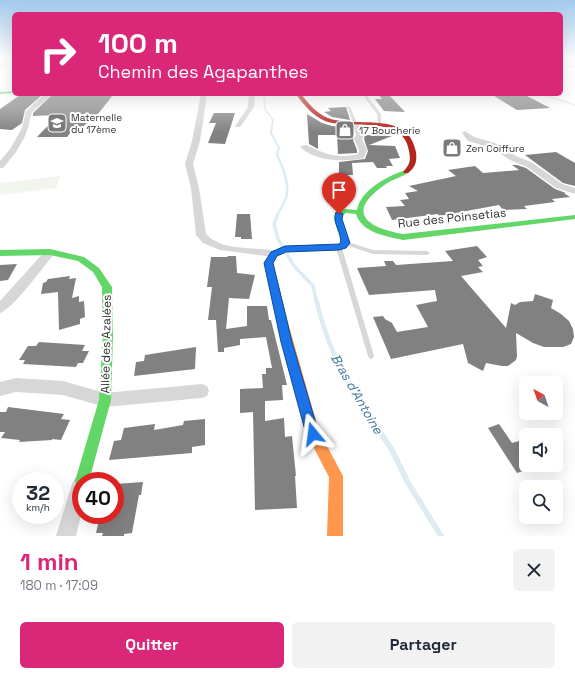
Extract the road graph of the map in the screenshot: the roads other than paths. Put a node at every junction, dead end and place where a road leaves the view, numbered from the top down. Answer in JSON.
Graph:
{"nodes":[{"id":1,"x":12,"y":92,"type":"edge"},
{"id":2,"x":0,"y":93,"type":"edge"},
{"id":3,"x":47,"y":96,"type":"edge"},
{"id":4,"x":204,"y":96,"type":"edge"},
{"id":5,"x":252,"y":96,"type":"edge"},
{"id":6,"x":300,"y":96,"type":"edge"},
{"id":7,"x":366,"y":97,"type":"dead end"},
{"id":8,"x":348,"y":107,"type":"dead end"},
{"id":9,"x":355,"y":123,"type":"junction"},
{"id":10,"x":380,"y":125,"type":"junction"},
{"id":11,"x":238,"y":126,"type":"dead end"},
{"id":12,"x":465,"y":133,"type":"dead end"},
{"id":13,"x":304,"y":147,"type":"dead end"},
{"id":14,"x":0,"y":166,"type":"edge"},
{"id":15,"x":574,"y":192,"type":"edge"},
{"id":16,"x":358,"y":212,"type":"junction"},
{"id":17,"x":575,"y":217,"type":"edge"},
{"id":18,"x":342,"y":245,"type":"junction"},
{"id":19,"x":50,"y":252,"type":"junction"},
{"id":20,"x":427,"y":253,"type":"dead end"},
{"id":21,"x":0,"y":254,"type":"edge"},
{"id":22,"x":274,"y":254,"type":"junction"},
{"id":23,"x":0,"y":308,"type":"edge"},
{"id":24,"x":371,"y":356,"type":"dead end"},
{"id":25,"x":0,"y":388,"type":"edge"},
{"id":26,"x":202,"y":390,"type":"dead end"},
{"id":27,"x":105,"y":400,"type":"junction"},
{"id":28,"x":85,"y":472,"type":"edge"},
{"id":29,"x":72,"y":515,"type":"edge"},
{"id":30,"x":66,"y":536,"type":"edge"},
{"id":31,"x":335,"y":536,"type":"edge"}],
"edges":[{"from":1,"to":2,"type":"main road"},
{"from":3,"to":14,"type":"street"},
{"from":4,"to":22,"type":"street"},
{"from":5,"to":11,"type":"street"},
{"from":6,"to":9,"type":"main road"},
{"from":7,"to":10,"type":"lane"},
{"from":8,"to":9,"type":"lane"},
{"from":9,"to":10,"type":"main road"},
{"from":9,"to":13,"type":"street"},
{"from":10,"to":16,"type":"main road"},
{"from":12,"to":15,"type":"street"},
{"from":16,"to":17,"type":"main road","name":"Rue des Poinsetias"},
{"from":16,"to":18,"type":"main road"},
{"from":18,"to":20,"type":"lane"},
{"from":18,"to":22,"type":"main road"},
{"from":18,"to":24,"type":"lane"},
{"from":19,"to":21,"type":"main road","name":"Allée des Azalées"},
{"from":19,"to":23,"type":"street"},
{"from":19,"to":27,"type":"main road","name":"Allée des Azalées"},
{"from":22,"to":31,"type":"main road"},
{"from":25,"to":27,"type":"street"},
{"from":26,"to":27,"type":"street"},
{"from":27,"to":28,"type":"main road","name":"Allée des Azalées"},
{"from":29,"to":30,"type":"street"}]}
